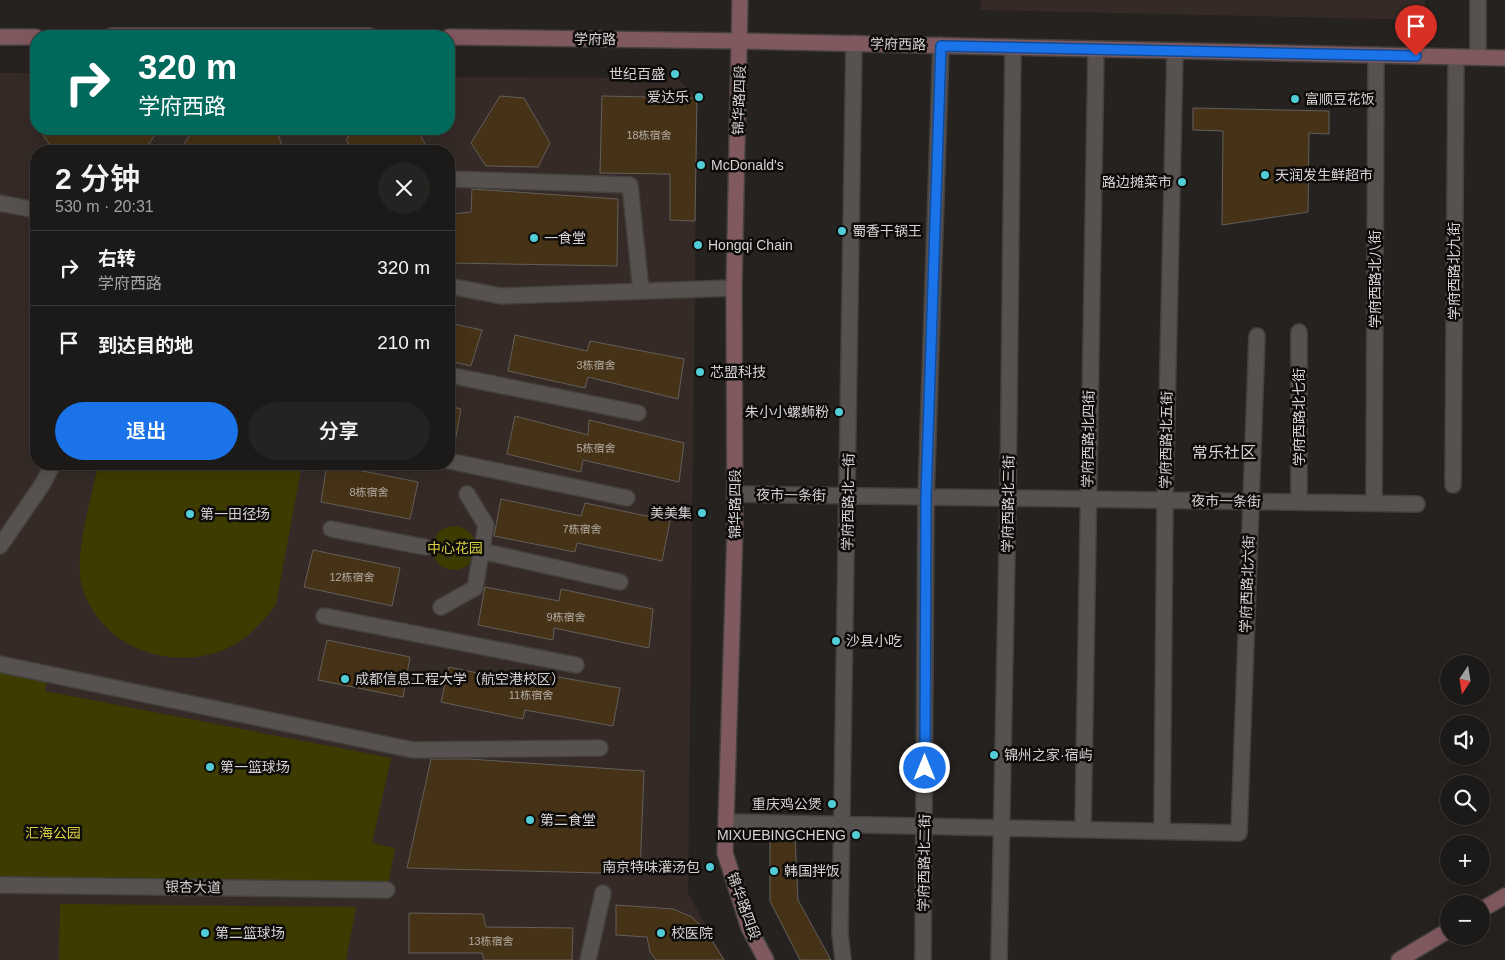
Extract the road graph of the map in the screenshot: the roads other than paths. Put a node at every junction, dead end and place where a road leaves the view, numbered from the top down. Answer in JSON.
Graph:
{"nodes":[{"id":1,"x":740,"y":0,"type":"edge"},
{"id":2,"x":1478,"y":0,"type":"edge"},
{"id":3,"x":0,"y":37,"type":"edge"},
{"id":4,"x":30,"y":37,"type":"edge"},
{"id":5,"x":455,"y":37,"type":"edge"},
{"id":6,"x":740,"y":41,"type":"junction"},
{"id":7,"x":854,"y":43,"type":"junction"},
{"id":8,"x":941,"y":46,"type":"junction"},
{"id":9,"x":1013,"y":47,"type":"junction"},
{"id":10,"x":1096,"y":49,"type":"junction"},
{"id":11,"x":1175,"y":51,"type":"junction"},
{"id":12,"x":1376,"y":55,"type":"junction"},
{"id":13,"x":1456,"y":57,"type":"junction"},
{"id":14,"x":1478,"y":58,"type":"junction"},
{"id":15,"x":1505,"y":58,"type":"edge"},
{"id":16,"x":455,"y":179,"type":"edge"},
{"id":17,"x":0,"y":203,"type":"edge"},
{"id":18,"x":30,"y":209,"type":"edge"},
{"id":19,"x":455,"y":287,"type":"edge"},
{"id":20,"x":734,"y":288,"type":"junction"},
{"id":21,"x":640,"y":291,"type":"junction"},
{"id":22,"x":1299,"y":332,"type":"dead end"},
{"id":23,"x":1257,"y":336,"type":"dead end"},
{"id":24,"x":455,"y":376,"type":"edge"},
{"id":25,"x":638,"y":413,"type":"dead end"},
{"id":26,"x":455,"y":463,"type":"edge"},
{"id":27,"x":50,"y":470,"type":"edge"},
{"id":28,"x":1453,"y":485,"type":"dead end"},
{"id":29,"x":467,"y":494,"type":"dead end"},
{"id":30,"x":735,"y":494,"type":"junction"},
{"id":31,"x":849,"y":496,"type":"junction"},
{"id":32,"x":926,"y":496,"type":"junction"},
{"id":33,"x":627,"y":498,"type":"dead end"},
{"id":34,"x":1008,"y":498,"type":"junction"},
{"id":35,"x":1087,"y":499,"type":"junction"},
{"id":36,"x":1165,"y":500,"type":"junction"},
{"id":37,"x":1250,"y":501,"type":"junction"},
{"id":38,"x":1299,"y":502,"type":"junction"},
{"id":39,"x":1374,"y":503,"type":"junction"},
{"id":40,"x":1417,"y":504,"type":"dead end"},
{"id":41,"x":331,"y":528,"type":"dead end"},
{"id":42,"x":0,"y":546,"type":"edge"},
{"id":43,"x":426,"y":547,"type":"dead end"},
{"id":44,"x":481,"y":551,"type":"junction"},
{"id":45,"x":620,"y":582,"type":"dead end"},
{"id":46,"x":441,"y":607,"type":"dead end"},
{"id":47,"x":324,"y":616,"type":"dead end"},
{"id":48,"x":0,"y":664,"type":"edge"},
{"id":49,"x":576,"y":665,"type":"dead end"},
{"id":50,"x":600,"y":748,"type":"dead end"},
{"id":51,"x":726,"y":822,"type":"junction"},
{"id":52,"x":843,"y":824,"type":"junction"},
{"id":53,"x":925,"y":826,"type":"junction"},
{"id":54,"x":1001,"y":828,"type":"junction"},
{"id":55,"x":1083,"y":829,"type":"junction"},
{"id":56,"x":1162,"y":830,"type":"junction"},
{"id":57,"x":0,"y":884,"type":"edge"},
{"id":58,"x":386,"y":890,"type":"dead end"},
{"id":59,"x":603,"y":892,"type":"dead end"},
{"id":60,"x":1505,"y":896,"type":"edge"},
{"id":61,"x":1490,"y":905,"type":"edge"},
{"id":62,"x":1440,"y":935,"type":"edge"},
{"id":63,"x":588,"y":960,"type":"edge"},
{"id":64,"x":766,"y":960,"type":"edge"},
{"id":65,"x":844,"y":960,"type":"edge"},
{"id":66,"x":923,"y":960,"type":"edge"},
{"id":67,"x":999,"y":960,"type":"edge"},
{"id":68,"x":1399,"y":960,"type":"edge"}],
"edges":[{"from":1,"to":6,"type":"main road","name":"锦华路四段"},
{"from":2,"to":14,"type":"street"},
{"from":3,"to":4,"type":"main road"},
{"from":5,"to":6,"type":"main road","name":"学府路"},
{"from":6,"to":7,"type":"main road","name":"学府西路"},
{"from":6,"to":20,"type":"main road","name":"锦华路四段"},
{"from":7,"to":8,"type":"main road","name":"学府西路"},
{"from":7,"to":31,"type":"street","name":"学府西路北一街"},
{"from":8,"to":9,"type":"main road","name":"学府西路"},
{"from":8,"to":32,"type":"street","name":"学府西路北二街"},
{"from":9,"to":10,"type":"main road","name":"学府西路"},
{"from":9,"to":34,"type":"street","name":"学府西路北三街"},
{"from":10,"to":11,"type":"main road","name":"学府西路"},
{"from":10,"to":35,"type":"street","name":"学府西路北四街"},
{"from":11,"to":12,"type":"main road","name":"学府西路"},
{"from":11,"to":36,"type":"street","name":"学府西路北五街"},
{"from":12,"to":13,"type":"main road","name":"学府西路"},
{"from":12,"to":39,"type":"street","name":"学府西路北八街"},
{"from":13,"to":14,"type":"main road","name":"学府西路"},
{"from":13,"to":28,"type":"street","name":"学府西路北九街"},
{"from":14,"to":15,"type":"main road","name":"学府西路"},
{"from":16,"to":21,"type":"street"},
{"from":17,"to":18,"type":"street"},
{"from":19,"to":21,"type":"street"},
{"from":20,"to":21,"type":"street"},
{"from":20,"to":30,"type":"main road","name":"锦华路四段"},
{"from":22,"to":38,"type":"street","name":"学府西路北七街"},
{"from":23,"to":37,"type":"street","name":"学府西路北六街"},
{"from":24,"to":25,"type":"street"},
{"from":26,"to":33,"type":"street"},
{"from":27,"to":42,"type":"street"},
{"from":29,"to":44,"type":"street"},
{"from":30,"to":31,"type":"street","name":"夜市一条街"},
{"from":30,"to":51,"type":"main road","name":"锦华路四段"},
{"from":31,"to":32,"type":"street","name":"夜市一条街"},
{"from":31,"to":52,"type":"street","name":"学府西路北一街"},
{"from":32,"to":34,"type":"street","name":"夜市一条街"},
{"from":32,"to":53,"type":"street","name":"学府西路北二街"},
{"from":34,"to":35,"type":"street","name":"夜市一条街"},
{"from":34,"to":54,"type":"street","name":"学府西路北三街"},
{"from":35,"to":36,"type":"street","name":"夜市一条街"},
{"from":35,"to":55,"type":"street","name":"学府西路北四街"},
{"from":36,"to":37,"type":"street","name":"夜市一条街"},
{"from":36,"to":56,"type":"street","name":"学府西路北五街"},
{"from":37,"to":38,"type":"street","name":"夜市一条街"},
{"from":37,"to":56,"type":"street","name":"学府西路北六街"},
{"from":38,"to":39,"type":"street","name":"夜市一条街"},
{"from":39,"to":40,"type":"street","name":"夜市一条街"},
{"from":41,"to":43,"type":"street"},
{"from":44,"to":45,"type":"street"},
{"from":44,"to":46,"type":"street"},
{"from":47,"to":49,"type":"street"},
{"from":48,"to":50,"type":"street"},
{"from":51,"to":52,"type":"street"},
{"from":51,"to":64,"type":"main road","name":"锦华路四段"},
{"from":52,"to":53,"type":"street"},
{"from":52,"to":65,"type":"street","name":"学府西路北一街"},
{"from":53,"to":54,"type":"street"},
{"from":53,"to":66,"type":"street","name":"学府西路北二街"},
{"from":54,"to":55,"type":"street"},
{"from":54,"to":67,"type":"street","name":"学府西路北三街"},
{"from":55,"to":56,"type":"street"},
{"from":57,"to":58,"type":"street","name":"银杏大道"},
{"from":59,"to":63,"type":"street"},
{"from":60,"to":61,"type":"main road"},
{"from":62,"to":68,"type":"main road"}]}
